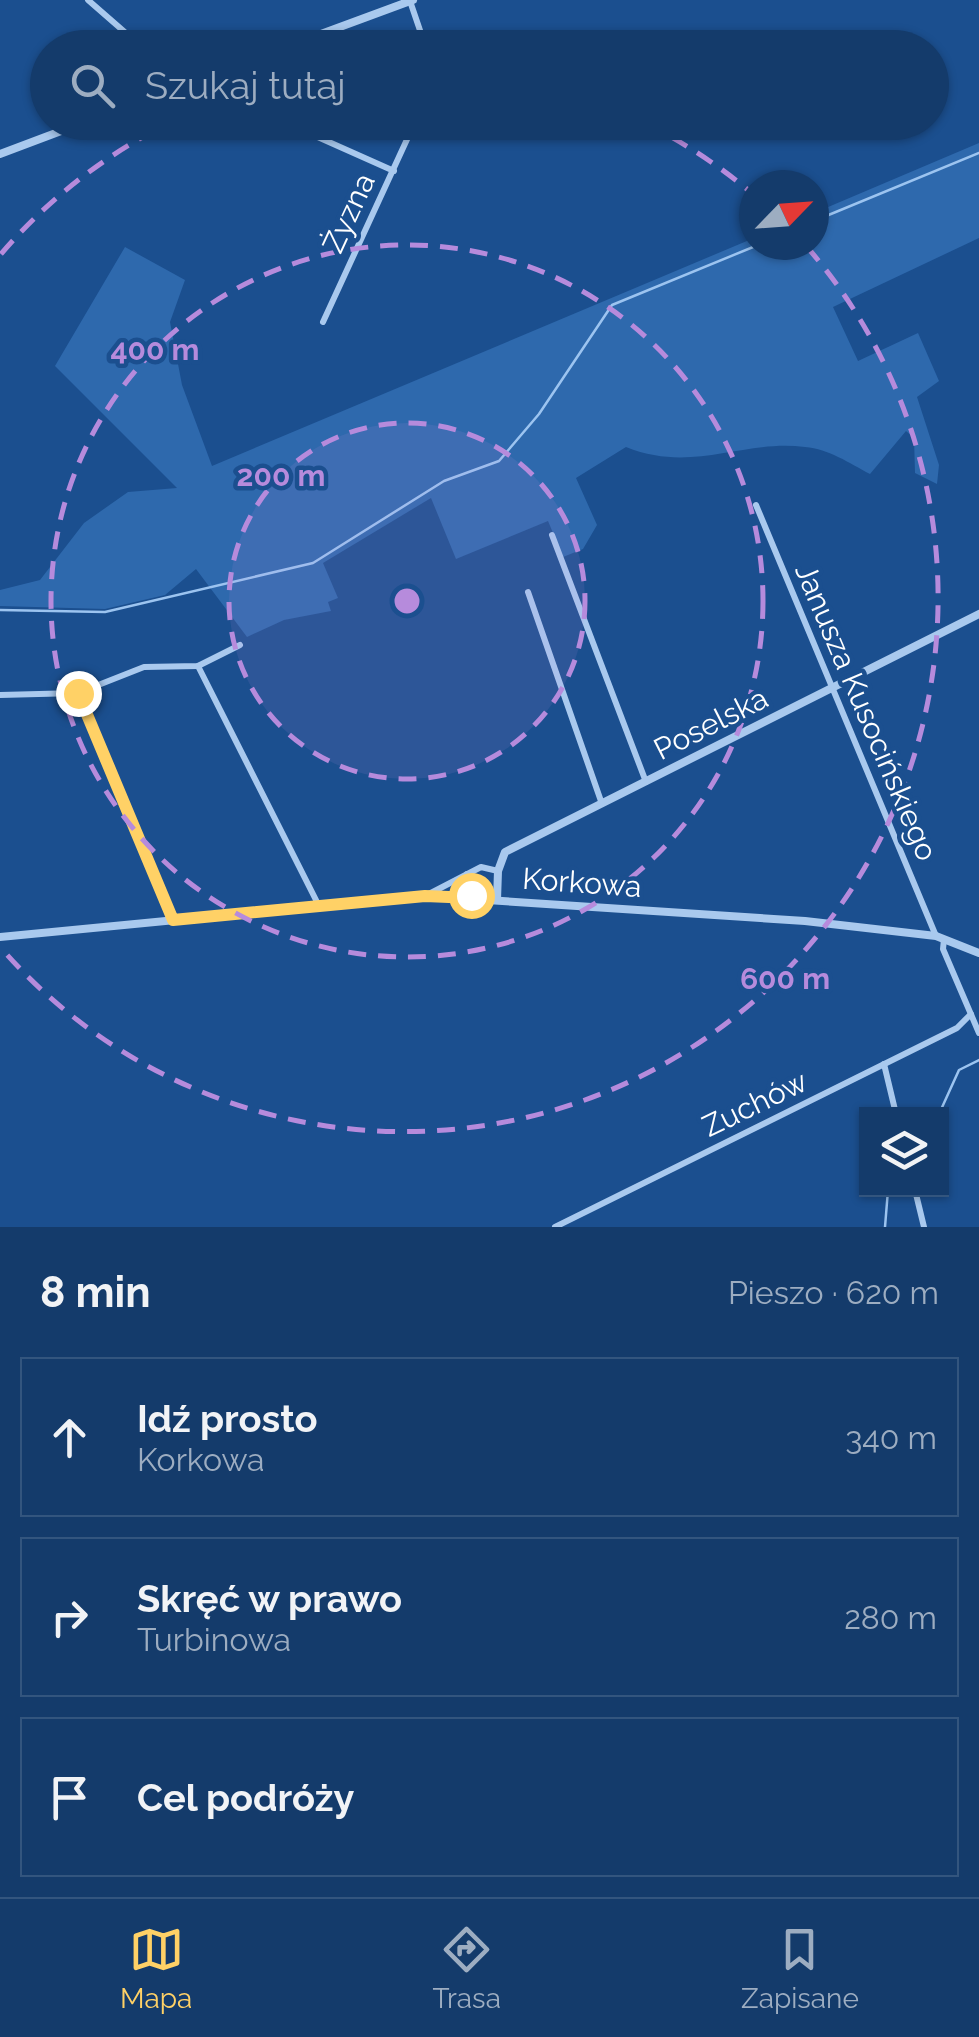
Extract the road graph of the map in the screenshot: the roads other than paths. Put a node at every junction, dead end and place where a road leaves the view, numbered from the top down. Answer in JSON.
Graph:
{"nodes":[{"id":1,"x":88,"y":0,"type":"edge"},
{"id":2,"x":412,"y":0,"type":"edge"},
{"id":3,"x":122,"y":30,"type":"edge"},
{"id":4,"x":331,"y":30,"type":"edge"},
{"id":5,"x":421,"y":30,"type":"edge"},
{"id":6,"x":37,"y":140,"type":"edge"},
{"id":7,"x":324,"y":140,"type":"edge"},
{"id":8,"x":408,"y":140,"type":"edge"},
{"id":9,"x":0,"y":154,"type":"edge"},
{"id":10,"x":394,"y":171,"type":"junction"},
{"id":11,"x":323,"y":322,"type":"dead end"},
{"id":12,"x":756,"y":505,"type":"dead end"},
{"id":13,"x":552,"y":534,"type":"dead end"},
{"id":14,"x":528,"y":592,"type":"dead end"},
{"id":15,"x":979,"y":614,"type":"edge"},
{"id":16,"x":240,"y":645,"type":"dead end"},
{"id":17,"x":198,"y":666,"type":"junction"},
{"id":18,"x":832,"y":689,"type":"junction"},
{"id":19,"x":78,"y":693,"type":"junction"},
{"id":20,"x":0,"y":696,"type":"edge"},
{"id":21,"x":646,"y":782,"type":"junction"},
{"id":22,"x":602,"y":804,"type":"junction"},
{"id":23,"x":498,"y":871,"type":"junction"},
{"id":24,"x":467,"y":873,"type":"junction"},
{"id":25,"x":425,"y":896,"type":"junction"},
{"id":26,"x":473,"y":898,"type":"junction"},
{"id":27,"x":497,"y":900,"type":"junction"},
{"id":28,"x":319,"y":906,"type":"junction"},
{"id":29,"x":173,"y":920,"type":"junction"},
{"id":30,"x":0,"y":936,"type":"edge"},
{"id":31,"x":940,"y":938,"type":"junction"},
{"id":32,"x":979,"y":953,"type":"edge"},
{"id":33,"x":971,"y":1014,"type":"junction"},
{"id":34,"x":979,"y":1034,"type":"edge"},
{"id":35,"x":884,"y":1064,"type":"junction"},
{"id":36,"x":894,"y":1107,"type":"edge"},
{"id":37,"x":917,"y":1197,"type":"edge"},
{"id":38,"x":555,"y":1227,"type":"edge"},
{"id":39,"x":924,"y":1227,"type":"edge"}],
"edges":[{"from":1,"to":3,"type":"street"},
{"from":2,"to":4,"type":"street"},
{"from":2,"to":5,"type":"street"},
{"from":6,"to":9,"type":"street"},
{"from":7,"to":10,"type":"street"},
{"from":8,"to":10,"type":"street","name":"Żyzna"},
{"from":10,"to":11,"type":"street","name":"Żyzna"},
{"from":12,"to":18,"type":"street","name":"Janusza Kusocińskiego"},
{"from":13,"to":21,"type":"street"},
{"from":14,"to":22,"type":"street"},
{"from":15,"to":18,"type":"street","name":"Poselska"},
{"from":16,"to":17,"type":"street"},
{"from":17,"to":19,"type":"street"},
{"from":17,"to":28,"type":"street"},
{"from":18,"to":21,"type":"street","name":"Poselska"},
{"from":18,"to":31,"type":"street","name":"Janusza Kusocińskiego"},
{"from":19,"to":20,"type":"street"},
{"from":19,"to":29,"type":"street"},
{"from":21,"to":22,"type":"street","name":"Poselska"},
{"from":22,"to":23,"type":"street","name":"Poselska"},
{"from":23,"to":24,"type":"street"},
{"from":23,"to":27,"type":"street"},
{"from":24,"to":25,"type":"street"},
{"from":24,"to":26,"type":"street"},
{"from":25,"to":26,"type":"street","name":"Korkowa"},
{"from":25,"to":28,"type":"street","name":"Korkowa"},
{"from":26,"to":27,"type":"street","name":"Korkowa"},
{"from":27,"to":31,"type":"street","name":"Korkowa"},
{"from":28,"to":29,"type":"street","name":"Korkowa"},
{"from":29,"to":30,"type":"street","name":"Korkowa"},
{"from":31,"to":32,"type":"street","name":"Korkowa"},
{"from":31,"to":33,"type":"street","name":"Janusza Kusocińskiego"},
{"from":33,"to":34,"type":"street","name":"Janusza Kusocińskiego"},
{"from":33,"to":35,"type":"street","name":"Zuchów"},
{"from":35,"to":36,"type":"street"},
{"from":35,"to":38,"type":"street","name":"Zuchów"},
{"from":37,"to":39,"type":"street"}]}
